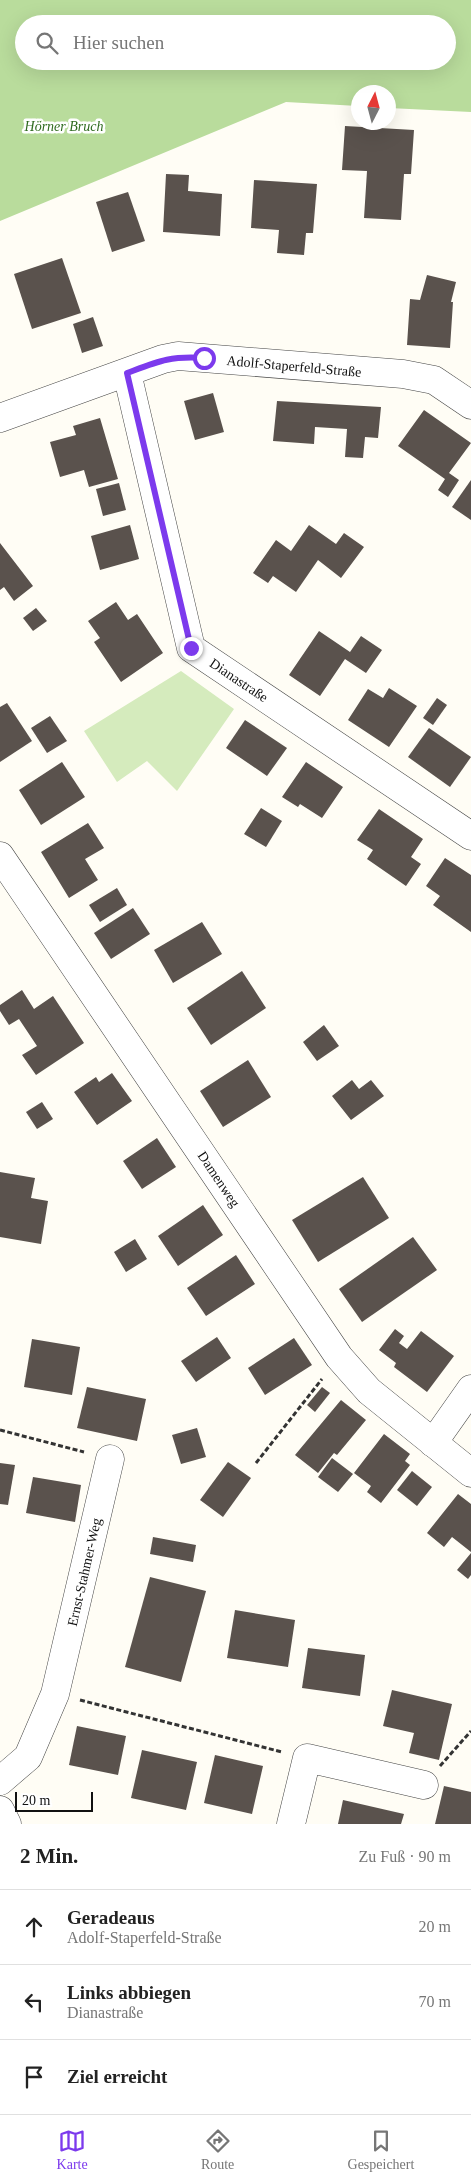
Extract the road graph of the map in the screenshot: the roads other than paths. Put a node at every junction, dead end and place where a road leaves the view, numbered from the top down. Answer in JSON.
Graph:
{"nodes":[{"id":1,"x":127,"y":373,"type":"junction"},
{"id":2,"x":471,"y":404,"type":"edge"},
{"id":3,"x":0,"y":418,"type":"edge"},
{"id":4,"x":471,"y":836,"type":"edge"},
{"id":5,"x":0,"y":856,"type":"edge"},
{"id":6,"x":471,"y":1389,"type":"edge"},
{"id":7,"x":433,"y":1443,"type":"junction"},
{"id":8,"x":110,"y":1459,"type":"road end"},
{"id":9,"x":471,"y":1473,"type":"edge"},
{"id":10,"x":0,"y":1781,"type":"edge"},
{"id":11,"x":424,"y":1785,"type":"road end"},
{"id":12,"x":0,"y":1810,"type":"edge"},
{"id":13,"x":7,"y":1824,"type":"edge"},
{"id":14,"x":292,"y":1824,"type":"edge"}],
"edges":[{"from":1,"to":2,"type":"street","name":"Adolf-Staperfeld-Straße"},
{"from":1,"to":3,"type":"street","name":"Adolf-Staperfeld-Straße"},
{"from":1,"to":4,"type":"street","name":"Dianastraße"},
{"from":5,"to":7,"type":"street","name":"Damenweg"},
{"from":6,"to":7,"type":"street"},
{"from":7,"to":9,"type":"street","name":"Damenweg"},
{"from":8,"to":10,"type":"street","name":"Ernst-Stahmer-Weg"},
{"from":11,"to":14,"type":"street"},
{"from":12,"to":13,"type":"street"}]}
